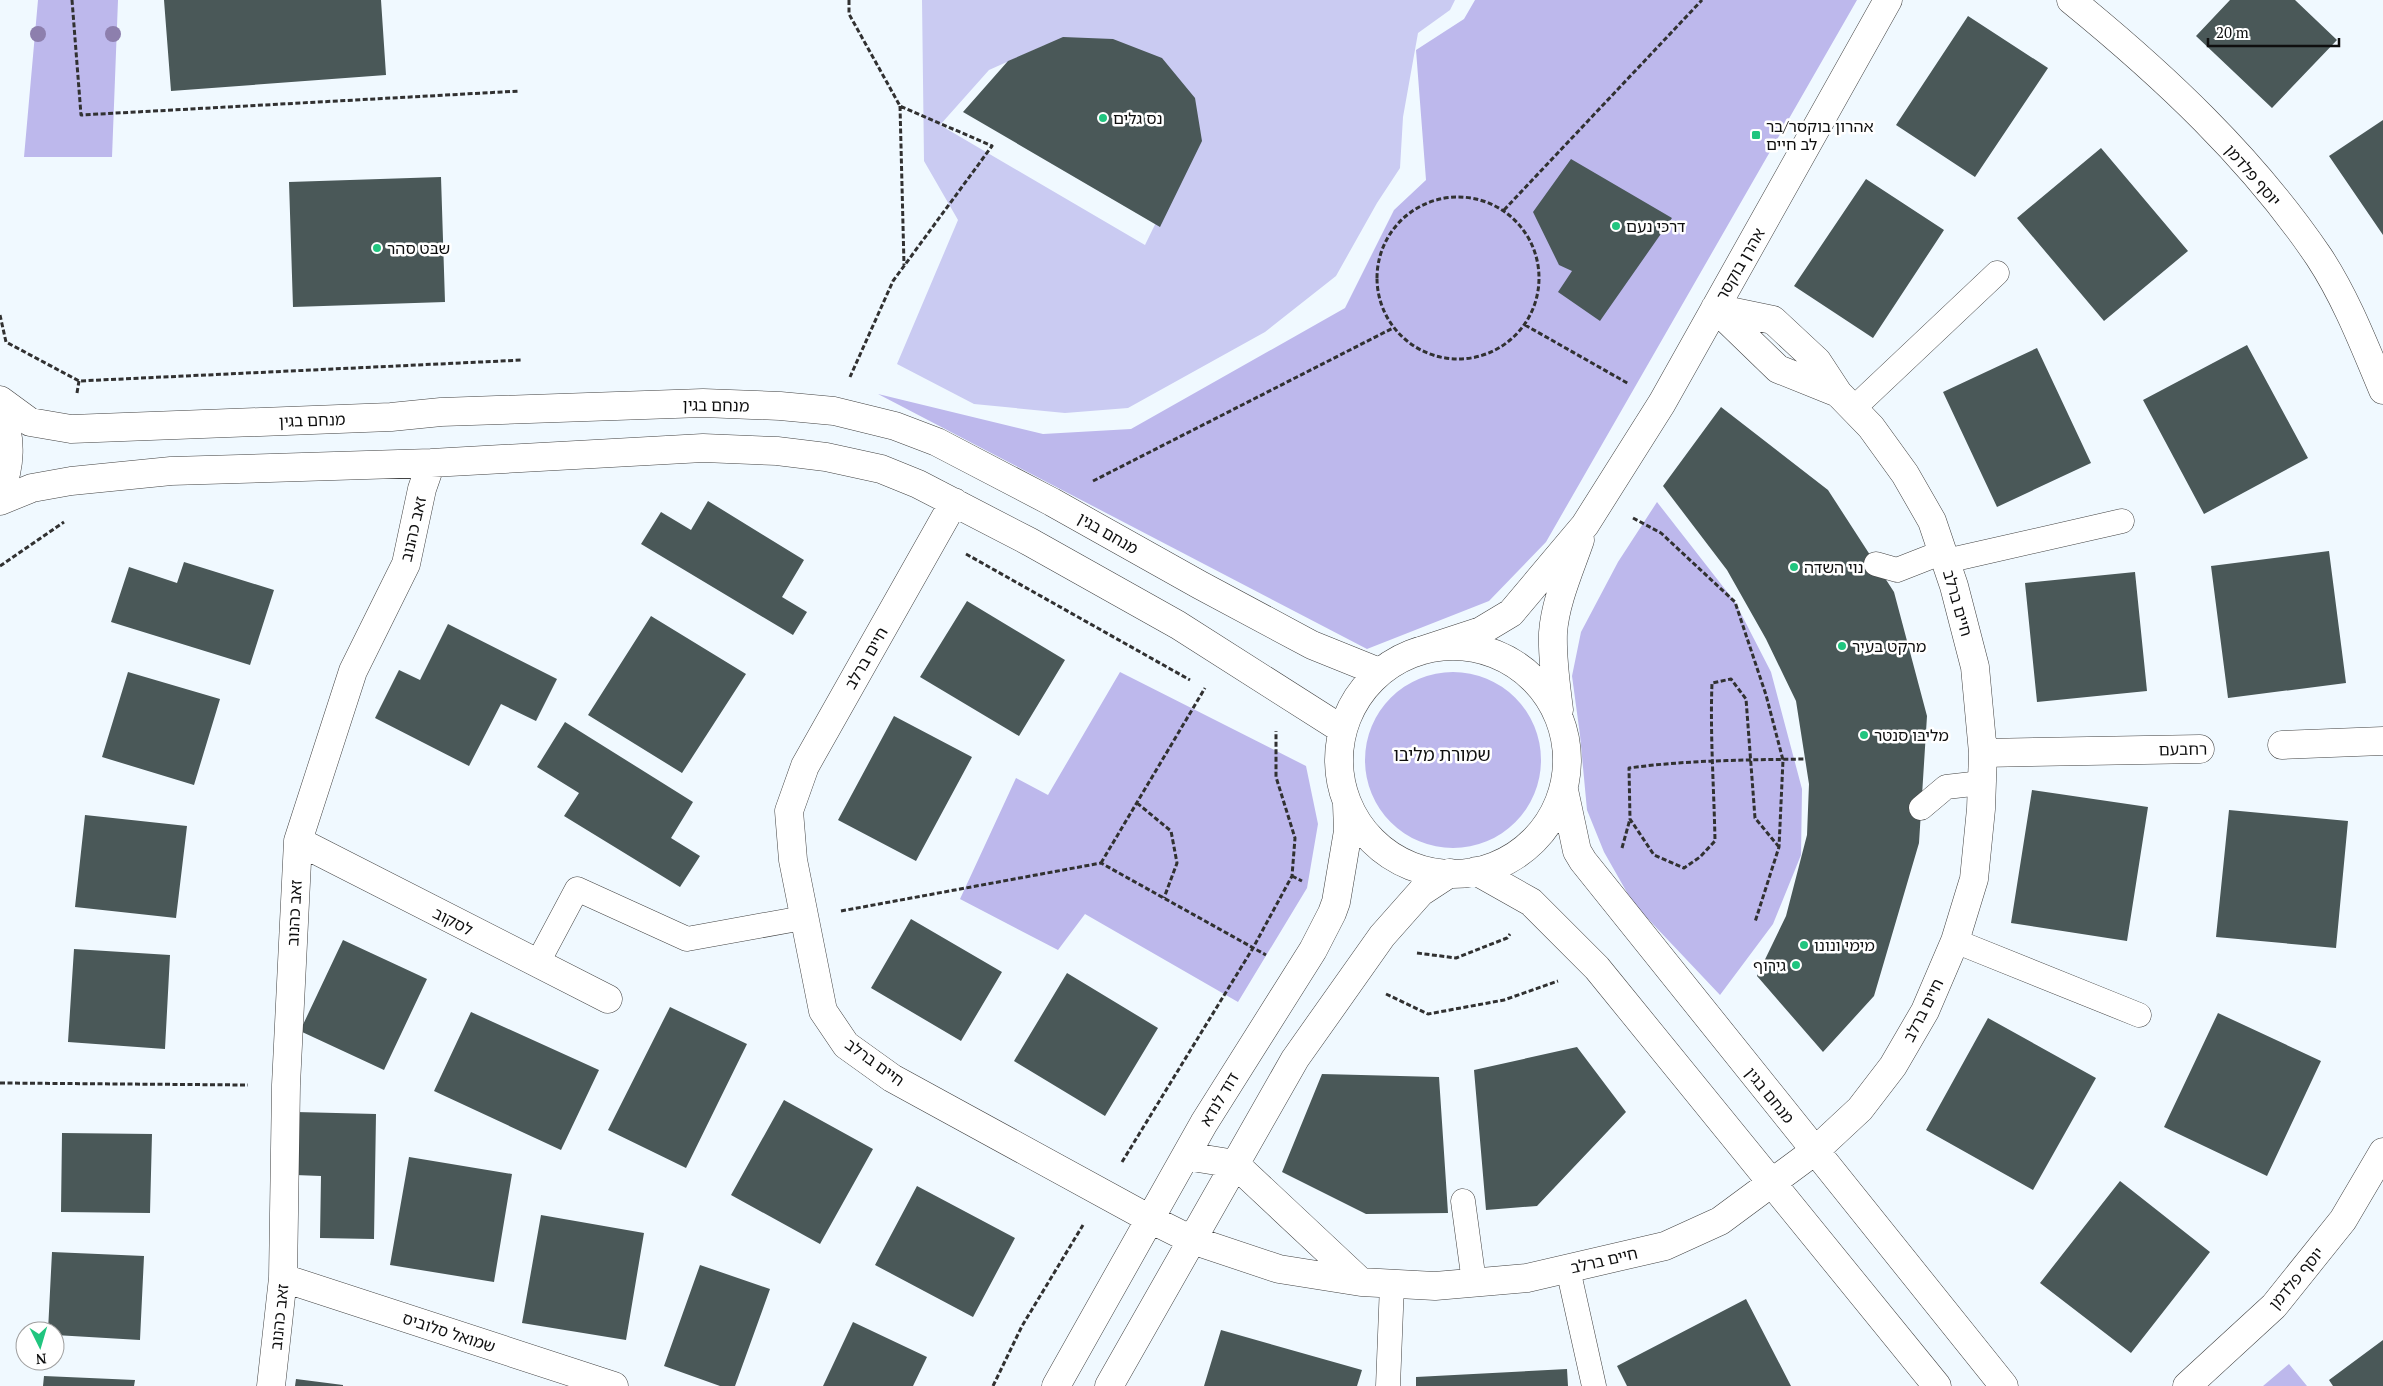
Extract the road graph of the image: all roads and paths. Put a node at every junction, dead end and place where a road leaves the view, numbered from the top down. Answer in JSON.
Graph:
{"nodes":[{"id":1,"x":72,"y":0,"type":"edge"},
{"id":2,"x":849,"y":0,"type":"edge"},
{"id":3,"x":1702,"y":0,"type":"edge"},
{"id":4,"x":1888,"y":0,"type":"edge"},
{"id":5,"x":2072,"y":0,"type":"edge"},
{"id":6,"x":520,"y":92,"type":"dead end"},
{"id":7,"x":900,"y":106,"type":"junction"},
{"id":8,"x":1504,"y":210,"type":"junction"},
{"id":9,"x":904,"y":266,"type":"junction"},
{"id":10,"x":1997,"y":273,"type":"dead end"},
{"id":11,"x":1715,"y":308,"type":"junction"},
{"id":12,"x":0,"y":315,"type":"edge"},
{"id":13,"x":1526,"y":325,"type":"junction"},
{"id":14,"x":1393,"y":328,"type":"junction"},
{"id":15,"x":523,"y":360,"type":"dead end"},
{"id":16,"x":2383,"y":390,"type":"edge"},
{"id":17,"x":0,"y":400,"type":"edge"},
{"id":18,"x":1846,"y":401,"type":"junction"},
{"id":19,"x":1662,"y":403,"type":"junction"},
{"id":20,"x":834,"y":411,"type":"junction"},
{"id":21,"x":0,"y":414,"type":"edge"},
{"id":22,"x":431,"y":463,"type":"junction"},
{"id":23,"x":0,"y":492,"type":"edge"},
{"id":24,"x":0,"y":501,"type":"edge"},
{"id":25,"x":954,"y":502,"type":"junction"},
{"id":26,"x":1052,"y":502,"type":"junction"},
{"id":27,"x":2122,"y":521,"type":"dead end"},
{"id":28,"x":1585,"y":525,"type":"junction"},
{"id":29,"x":1661,"y":533,"type":"dead end"},
{"id":30,"x":1944,"y":557,"type":"junction"},
{"id":31,"x":1876,"y":564,"type":"dead end"},
{"id":32,"x":1414,"y":652,"type":"junction"},
{"id":33,"x":1379,"y":672,"type":"junction"},
{"id":34,"x":1205,"y":688,"type":"dead end"},
{"id":35,"x":1560,"y":719,"type":"junction"},
{"id":36,"x":1342,"y":730,"type":"junction"},
{"id":37,"x":2383,"y":741,"type":"edge"},
{"id":38,"x":2282,"y":745,"type":"dead end"},
{"id":39,"x":2200,"y":749,"type":"dead end"},
{"id":40,"x":1982,"y":753,"type":"junction"},
{"id":41,"x":1752,"y":759,"type":"junction"},
{"id":42,"x":1805,"y":759,"type":"dead end"},
{"id":43,"x":1783,"y":760,"type":"junction"},
{"id":44,"x":1714,"y":761,"type":"junction"},
{"id":45,"x":1981,"y":783,"type":"junction"},
{"id":46,"x":1564,"y":790,"type":"junction"},
{"id":47,"x":1137,"y":803,"type":"junction"},
{"id":48,"x":1347,"y":803,"type":"junction"},
{"id":49,"x":1921,"y":808,"type":"dead end"},
{"id":50,"x":1630,"y":819,"type":"junction"},
{"id":51,"x":298,"y":841,"type":"junction"},
{"id":52,"x":1779,"y":847,"type":"junction"},
{"id":53,"x":1622,"y":849,"type":"dead end"},
{"id":54,"x":1101,"y":863,"type":"junction"},
{"id":55,"x":1463,"y":872,"type":"junction"},
{"id":56,"x":1292,"y":876,"type":"dead end"},
{"id":57,"x":1164,"y":898,"type":"junction"},
{"id":58,"x":803,"y":918,"type":"junction"},
{"id":59,"x":1755,"y":922,"type":"dead end"},
{"id":60,"x":1955,"y":941,"type":"junction"},
{"id":61,"x":1253,"y":948,"type":"junction"},
{"id":62,"x":537,"y":964,"type":"junction"},
{"id":63,"x":1597,"y":968,"type":"junction"},
{"id":64,"x":1298,"y":972,"type":"junction"},
{"id":65,"x":1351,"y":978,"type":"junction"},
{"id":66,"x":608,"y":999,"type":"dead end"},
{"id":67,"x":2139,"y":1015,"type":"dead end"},
{"id":68,"x":0,"y":1082,"type":"edge"},
{"id":69,"x":286,"y":1086,"type":"junction"},
{"id":70,"x":1816,"y":1150,"type":"junction"},
{"id":71,"x":2383,"y":1152,"type":"edge"},
{"id":72,"x":1186,"y":1156,"type":"junction"},
{"id":73,"x":1235,"y":1164,"type":"junction"},
{"id":74,"x":1772,"y":1184,"type":"junction"},
{"id":75,"x":1103,"y":1193,"type":"junction"},
{"id":76,"x":1463,"y":1201,"type":"dead end"},
{"id":77,"x":1150,"y":1219,"type":"junction"},
{"id":78,"x":1192,"y":1240,"type":"junction"},
{"id":79,"x":1568,"y":1269,"type":"junction"},
{"id":80,"x":283,"y":1278,"type":"junction"},
{"id":81,"x":1361,"y":1282,"type":"junction"},
{"id":82,"x":1474,"y":1282,"type":"junction"},
{"id":83,"x":1392,"y":1284,"type":"junction"},
{"id":84,"x":271,"y":1386,"type":"edge"},
{"id":85,"x":614,"y":1386,"type":"edge"},
{"id":86,"x":993,"y":1386,"type":"edge"},
{"id":87,"x":1056,"y":1386,"type":"edge"},
{"id":88,"x":1109,"y":1386,"type":"edge"},
{"id":89,"x":1388,"y":1386,"type":"edge"},
{"id":90,"x":1594,"y":1386,"type":"edge"},
{"id":91,"x":1937,"y":1386,"type":"edge"},
{"id":92,"x":2004,"y":1386,"type":"edge"},
{"id":93,"x":2186,"y":1386,"type":"edge"}],
"edges":[{"from":1,"to":6,"type":"path"},
{"from":2,"to":7,"type":"path"},
{"from":3,"to":8,"type":"path"},
{"from":4,"to":11,"type":"street","name":"אהרן בוקסר"},
{"from":5,"to":16,"type":"street","name":"יוסף פלדמן"},
{"from":7,"to":9,"type":"path"},
{"from":7,"to":9,"type":"path"},
{"from":8,"to":13,"type":"path"},
{"from":8,"to":14,"type":"path"},
{"from":9,"to":20,"type":"path"},
{"from":10,"to":18,"type":"lane"},
{"from":11,"to":18,"type":"street","name":"חיים ברלב"},
{"from":11,"to":19,"type":"street","name":"אהרן בוקסר"},
{"from":12,"to":15,"type":"path"},
{"from":13,"to":14,"type":"path"},
{"from":13,"to":19,"type":"path"},
{"from":14,"to":26,"type":"path"},
{"from":17,"to":20,"type":"street","name":"מנחם בגין"},
{"from":18,"to":30,"type":"street","name":"חיים ברלב"},
{"from":19,"to":28,"type":"street","name":"אהרן בוקסר"},
{"from":20,"to":26,"type":"street","name":"מנחם בגין"},
{"from":21,"to":23,"type":"street"},
{"from":22,"to":24,"type":"street"},
{"from":22,"to":25,"type":"street"},
{"from":22,"to":51,"type":"street","name":"זאב כהנוב"},
{"from":25,"to":36,"type":"street"},
{"from":25,"to":58,"type":"street","name":"חיים ברלב"},
{"from":26,"to":33,"type":"street","name":"מנחם בגין"},
{"from":27,"to":30,"type":"lane"},
{"from":28,"to":32,"type":"street","name":"אהרן בוקסר"},
{"from":28,"to":35,"type":"street","name":"אהרן בוקסר"},
{"from":29,"to":43,"type":"path"},
{"from":30,"to":31,"type":"lane"},
{"from":30,"to":40,"type":"street","name":"חיים ברלב"},
{"from":32,"to":33,"type":"street"},
{"from":32,"to":35,"type":"street"},
{"from":33,"to":36,"type":"street"},
{"from":34,"to":47,"type":"path"},
{"from":35,"to":46,"type":"street"},
{"from":36,"to":48,"type":"street"},
{"from":37,"to":38,"type":"street"},
{"from":39,"to":40,"type":"street","name":"רחבעם"},
{"from":40,"to":45,"type":"street","name":"חיים ברלב"},
{"from":41,"to":43,"type":"path"},
{"from":41,"to":44,"type":"path"},
{"from":41,"to":44,"type":"path"},
{"from":41,"to":52,"type":"path"},
{"from":42,"to":43,"type":"path"},
{"from":43,"to":52,"type":"path"},
{"from":44,"to":50,"type":"path"},
{"from":44,"to":50,"type":"path"},
{"from":45,"to":49,"type":"lane"},
{"from":45,"to":60,"type":"street","name":"חיים ברלב"},
{"from":46,"to":55,"type":"street"},
{"from":46,"to":70,"type":"street","name":"מנחם בגין"},
{"from":47,"to":54,"type":"path"},
{"from":47,"to":57,"type":"path"},
{"from":48,"to":55,"type":"street"},
{"from":48,"to":64,"type":"street","name":"דוד לנדא"},
{"from":50,"to":53,"type":"path"},
{"from":51,"to":62,"type":"street","name":"לסקוב"},
{"from":51,"to":69,"type":"street","name":"זאב כהנוב"},
{"from":52,"to":59,"type":"path"},
{"from":54,"to":57,"type":"path"},
{"from":54,"to":58,"type":"path"},
{"from":55,"to":63,"type":"street"},
{"from":55,"to":65,"type":"street"},
{"from":56,"to":61,"type":"path"},
{"from":57,"to":61,"type":"path"},
{"from":58,"to":62,"type":"lane"},
{"from":58,"to":75,"type":"street","name":"חיים ברלב"},
{"from":60,"to":67,"type":"lane"},
{"from":60,"to":70,"type":"street","name":"חיים ברלב"},
{"from":61,"to":64,"type":"path"},
{"from":61,"to":75,"type":"path"},
{"from":62,"to":66,"type":"street","name":"לסקוב"},
{"from":63,"to":65,"type":"path"},
{"from":63,"to":74,"type":"street"},
{"from":64,"to":72,"type":"street","name":"דוד לנדא"},
{"from":65,"to":73,"type":"street"},
{"from":68,"to":69,"type":"path"},
{"from":69,"to":80,"type":"street","name":"זאב כהנוב"},
{"from":70,"to":74,"type":"street","name":"חיים ברלב"},
{"from":70,"to":92,"type":"street","name":"מנחם בגין"},
{"from":71,"to":93,"type":"street","name":"יוסף פלדמן"},
{"from":72,"to":73,"type":"street"},
{"from":72,"to":77,"type":"street","name":"דוד לנדא"},
{"from":73,"to":78,"type":"street"},
{"from":73,"to":81,"type":"street"},
{"from":74,"to":79,"type":"street","name":"חיים ברלב"},
{"from":74,"to":91,"type":"street"},
{"from":75,"to":77,"type":"street","name":"חיים ברלב"},
{"from":75,"to":86,"type":"path"},
{"from":76,"to":82,"type":"lane"},
{"from":77,"to":78,"type":"street","name":"חיים ברלב"},
{"from":77,"to":87,"type":"street","name":"דוד לנדא"},
{"from":78,"to":81,"type":"street","name":"חיים ברלב"},
{"from":78,"to":88,"type":"street"},
{"from":79,"to":82,"type":"street","name":"חיים ברלב"},
{"from":79,"to":90,"type":"lane"},
{"from":80,"to":84,"type":"street","name":"זאב כהנוב"},
{"from":80,"to":85,"type":"street","name":"שמואל סלוביס"},
{"from":81,"to":83,"type":"street","name":"חיים ברלב"},
{"from":82,"to":83,"type":"street","name":"חיים ברלב"},
{"from":83,"to":89,"type":"lane"}]}
